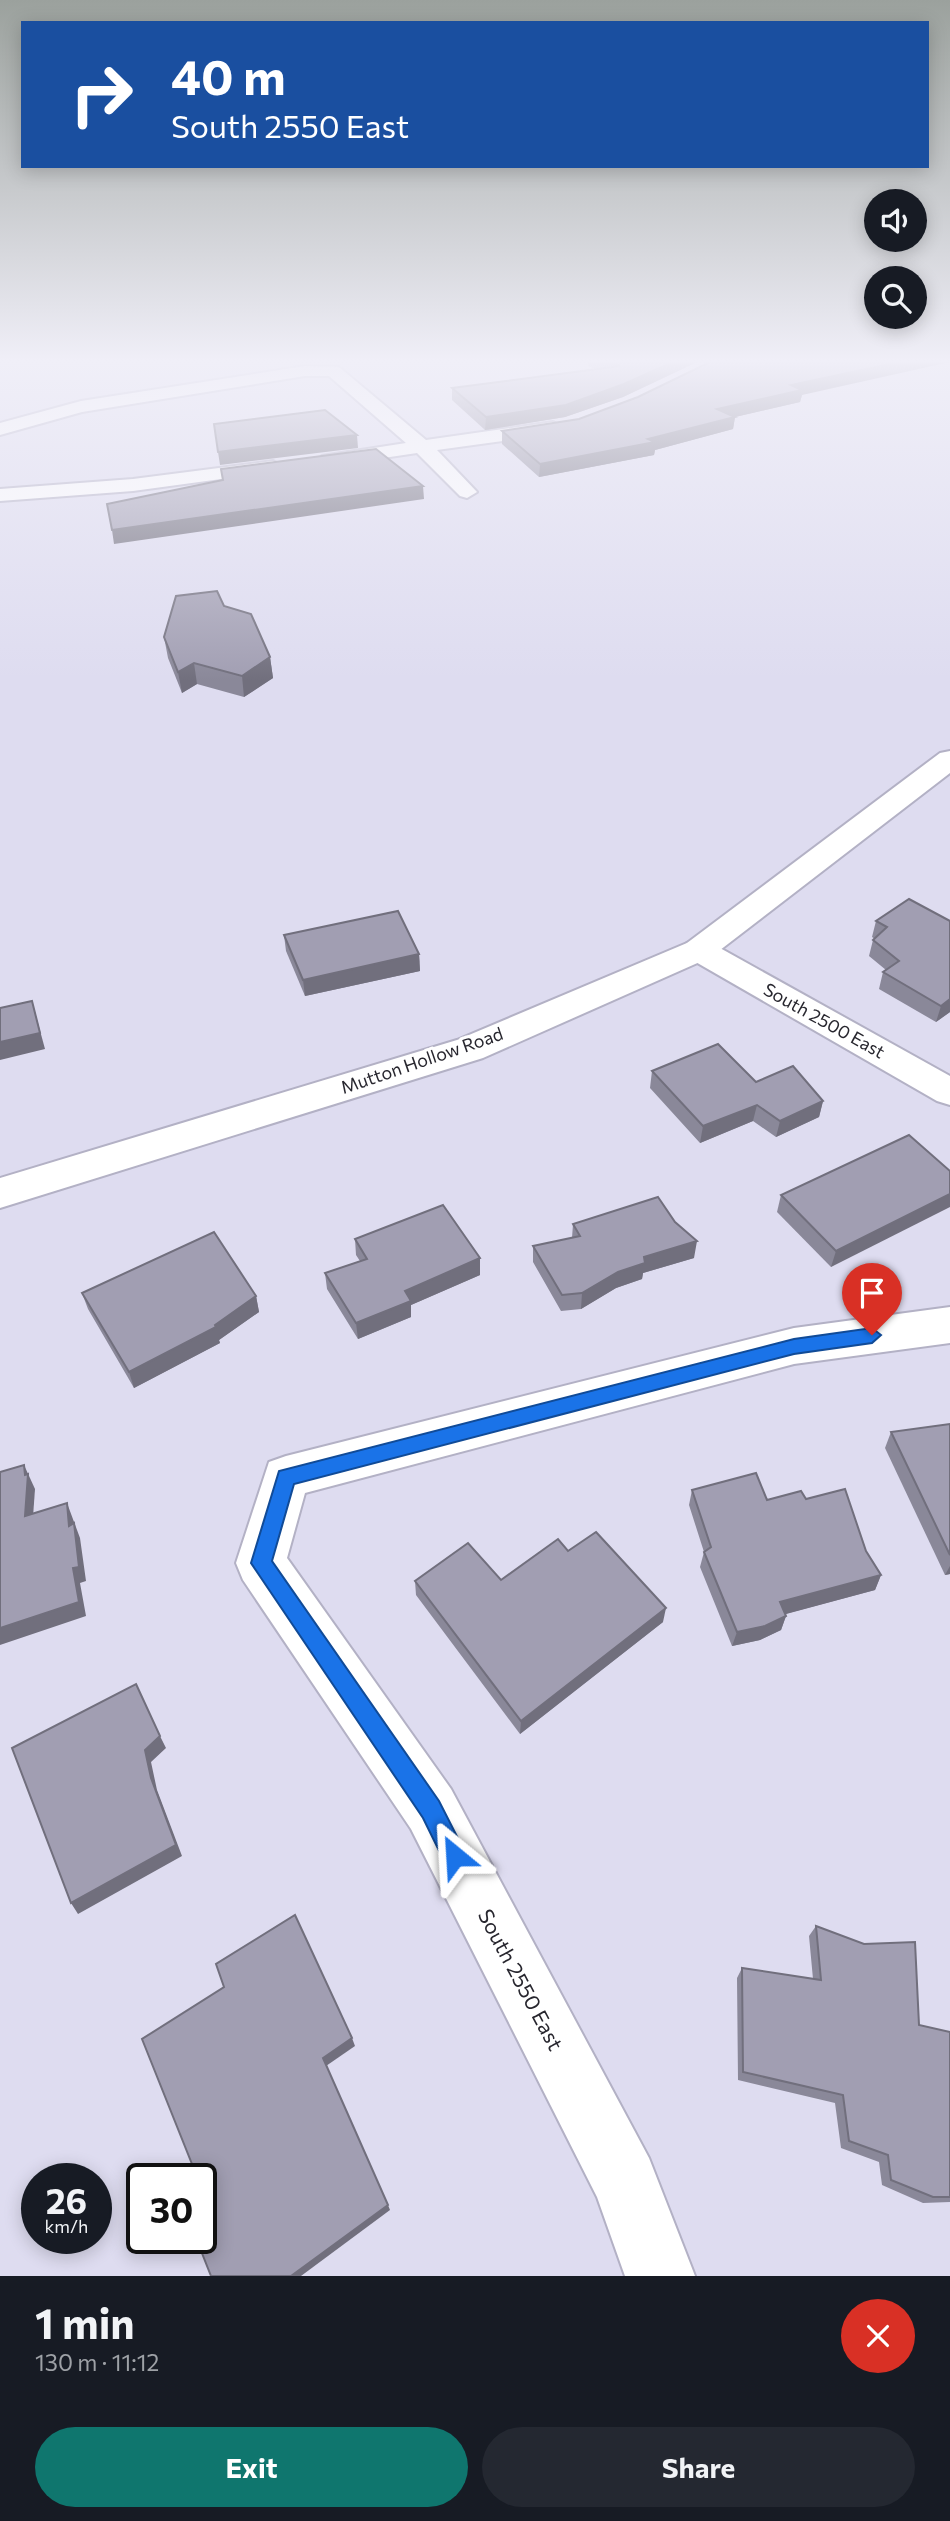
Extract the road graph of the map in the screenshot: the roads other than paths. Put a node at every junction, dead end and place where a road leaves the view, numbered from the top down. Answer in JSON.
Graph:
{"nodes":[{"id":1,"x":266,"y":468,"type":"edge"},
{"id":2,"x":443,"y":468,"type":"edge"},
{"id":3,"x":467,"y":492,"type":"dead end"},
{"id":4,"x":0,"y":495,"type":"edge"},
{"id":5,"x":950,"y":759,"type":"edge"},
{"id":6,"x":699,"y":950,"type":"junction"},
{"id":7,"x":950,"y":1092,"type":"edge"},
{"id":8,"x":0,"y":1193,"type":"edge"},
{"id":9,"x":950,"y":1325,"type":"edge"},
{"id":10,"x":660,"y":2276,"type":"edge"}],
"edges":[{"from":1,"to":4,"type":"street"},
{"from":2,"to":3,"type":"street"},
{"from":5,"to":6,"type":"street","name":"Mutton Hollow Road"},
{"from":6,"to":7,"type":"street","name":"South 2500 East"},
{"from":6,"to":8,"type":"street","name":"Mutton Hollow Road"},
{"from":9,"to":10,"type":"street","name":"South 2550 East"}]}
